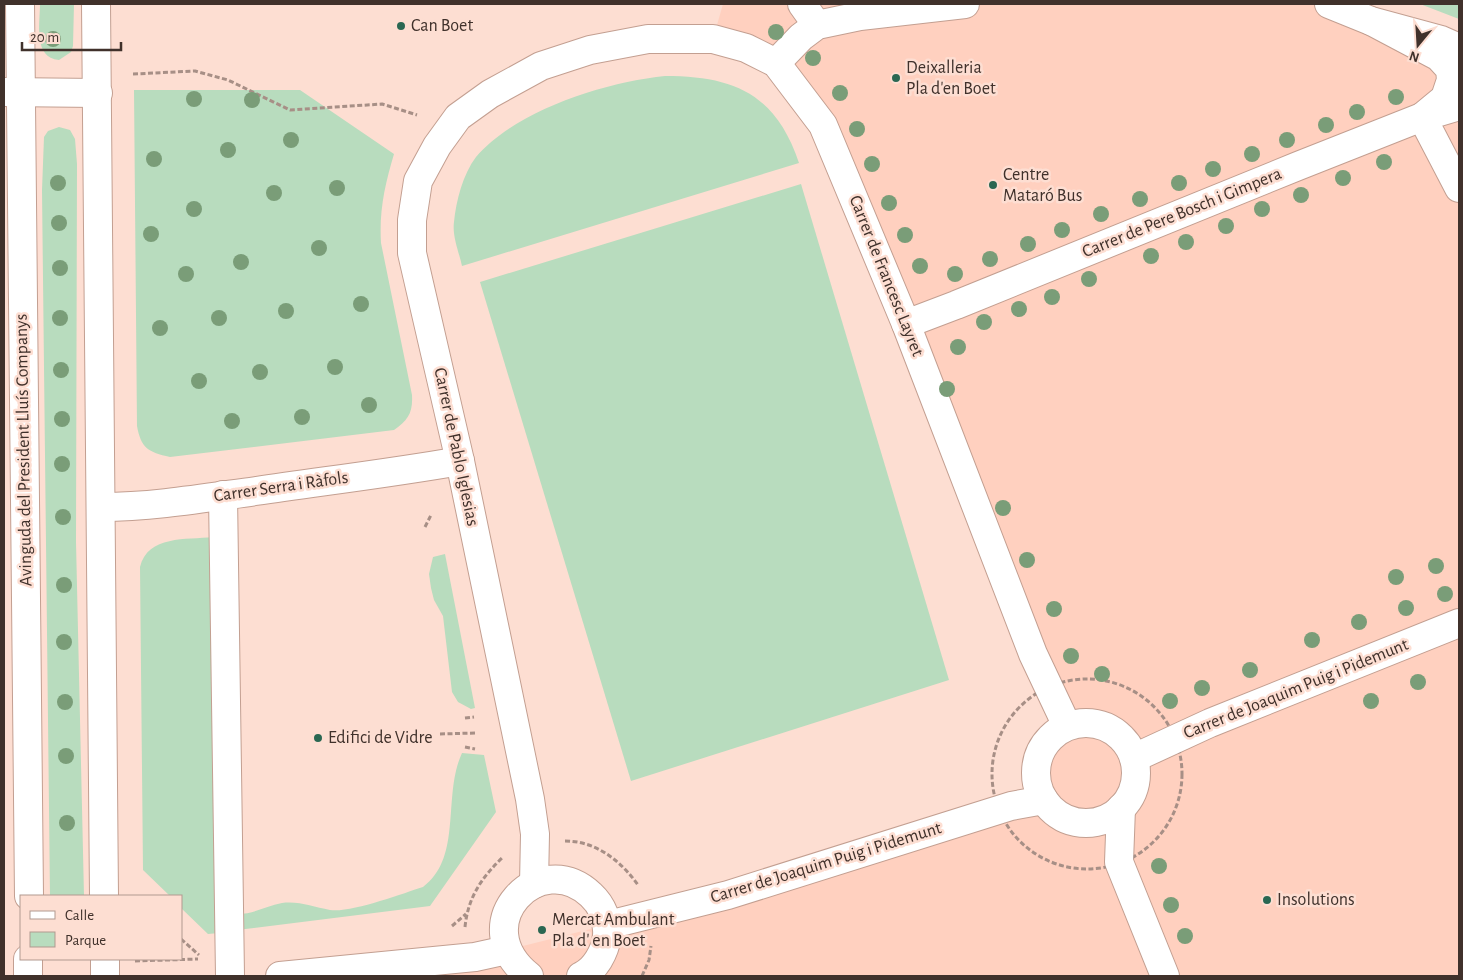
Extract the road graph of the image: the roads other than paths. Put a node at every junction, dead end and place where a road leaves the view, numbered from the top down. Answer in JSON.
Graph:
{"nodes":[{"id":1,"x":20,"y":4,"type":"edge"},
{"id":2,"x":96,"y":4,"type":"edge"},
{"id":3,"x":965,"y":4,"type":"edge"},
{"id":4,"x":1329,"y":4,"type":"edge"},
{"id":5,"x":809,"y":14,"type":"edge"},
{"id":6,"x":1371,"y":21,"type":"junction"},
{"id":7,"x":1459,"y":48,"type":"edge"},
{"id":8,"x":776,"y":63,"type":"junction"},
{"id":9,"x":541,"y":66,"type":"joint"},
{"id":10,"x":12,"y":92,"type":"edge"},
{"id":11,"x":98,"y":93,"type":"junction"},
{"id":12,"x":1459,"y":106,"type":"edge"},
{"id":13,"x":1422,"y":117,"type":"junction"},
{"id":14,"x":1459,"y":188,"type":"edge"},
{"id":15,"x":906,"y":324,"type":"junction"},
{"id":16,"x":460,"y":461,"type":"junction"},
{"id":17,"x":223,"y":495,"type":"junction"},
{"id":18,"x":101,"y":507,"type":"junction"},
{"id":19,"x":1459,"y":624,"type":"edge"},
{"id":20,"x":1067,"y":726,"type":"junction"},
{"id":21,"x":1134,"y":758,"type":"junction"},
{"id":22,"x":1044,"y":800,"type":"junction"},
{"id":23,"x":1121,"y":808,"type":"junction"},
{"id":24,"x":534,"y":884,"type":"junction"},
{"id":25,"x":29,"y":895,"type":"edge"},
{"id":26,"x":104,"y":895,"type":"edge"},
{"id":27,"x":608,"y":925,"type":"junction"},
{"id":28,"x":506,"y":950,"type":"junction"},
{"id":29,"x":28,"y":960,"type":"edge"},
{"id":30,"x":105,"y":960,"type":"edge"},
{"id":31,"x":28,"y":976,"type":"edge"},
{"id":32,"x":105,"y":976,"type":"edge"},
{"id":33,"x":230,"y":976,"type":"edge"},
{"id":34,"x":280,"y":976,"type":"edge"},
{"id":35,"x":529,"y":976,"type":"edge"},
{"id":36,"x":581,"y":976,"type":"edge"},
{"id":37,"x":1165,"y":976,"type":"edge"}],
"edges":[{"from":1,"to":10,"type":"street","name":"Avinguda del President Lluís Companys"},
{"from":2,"to":11,"type":"street"},
{"from":3,"to":5,"type":"street"},
{"from":4,"to":6,"type":"street"},
{"from":5,"to":8,"type":"street"},
{"from":6,"to":7,"type":"street"},
{"from":6,"to":13,"type":"street"},
{"from":8,"to":9,"type":"street","name":"Carrer de Francesc Layret"},
{"from":8,"to":15,"type":"street","name":"Carrer de Francesc Layret"},
{"from":9,"to":16,"type":"street","name":"Carrer de Pablo Iglesias"},
{"from":10,"to":11,"type":"street"},
{"from":10,"to":25,"type":"street","name":"Avinguda del President Lluís Companys"},
{"from":11,"to":18,"type":"street"},
{"from":12,"to":13,"type":"street","name":"Carrer de Pere Bosch i Gimpera"},
{"from":13,"to":14,"type":"street"},
{"from":13,"to":15,"type":"street","name":"Carrer de Pere Bosch i Gimpera"},
{"from":15,"to":20,"type":"street","name":"Carrer de Francesc Layret"},
{"from":16,"to":17,"type":"street","name":"Carrer Serra i Ràfols"},
{"from":16,"to":24,"type":"street","name":"Carrer de Pablo Iglesias"},
{"from":17,"to":18,"type":"street","name":"Carrer Serra i Ràfols"},
{"from":17,"to":33,"type":"street"},
{"from":18,"to":26,"type":"street"},
{"from":19,"to":21,"type":"street","name":"Carrer de Joaquim Puig i Pidemunt"},
{"from":20,"to":21,"type":"street"},
{"from":20,"to":22,"type":"street"},
{"from":21,"to":23,"type":"street"},
{"from":22,"to":23,"type":"street"},
{"from":22,"to":27,"type":"street","name":"Carrer de Joaquim Puig i Pidemunt"},
{"from":23,"to":37,"type":"street"},
{"from":24,"to":27,"type":"street"},
{"from":24,"to":28,"type":"street"},
{"from":27,"to":36,"type":"street"},
{"from":28,"to":34,"type":"street"},
{"from":28,"to":35,"type":"street"},
{"from":29,"to":31,"type":"street"},
{"from":30,"to":32,"type":"street"}]}
